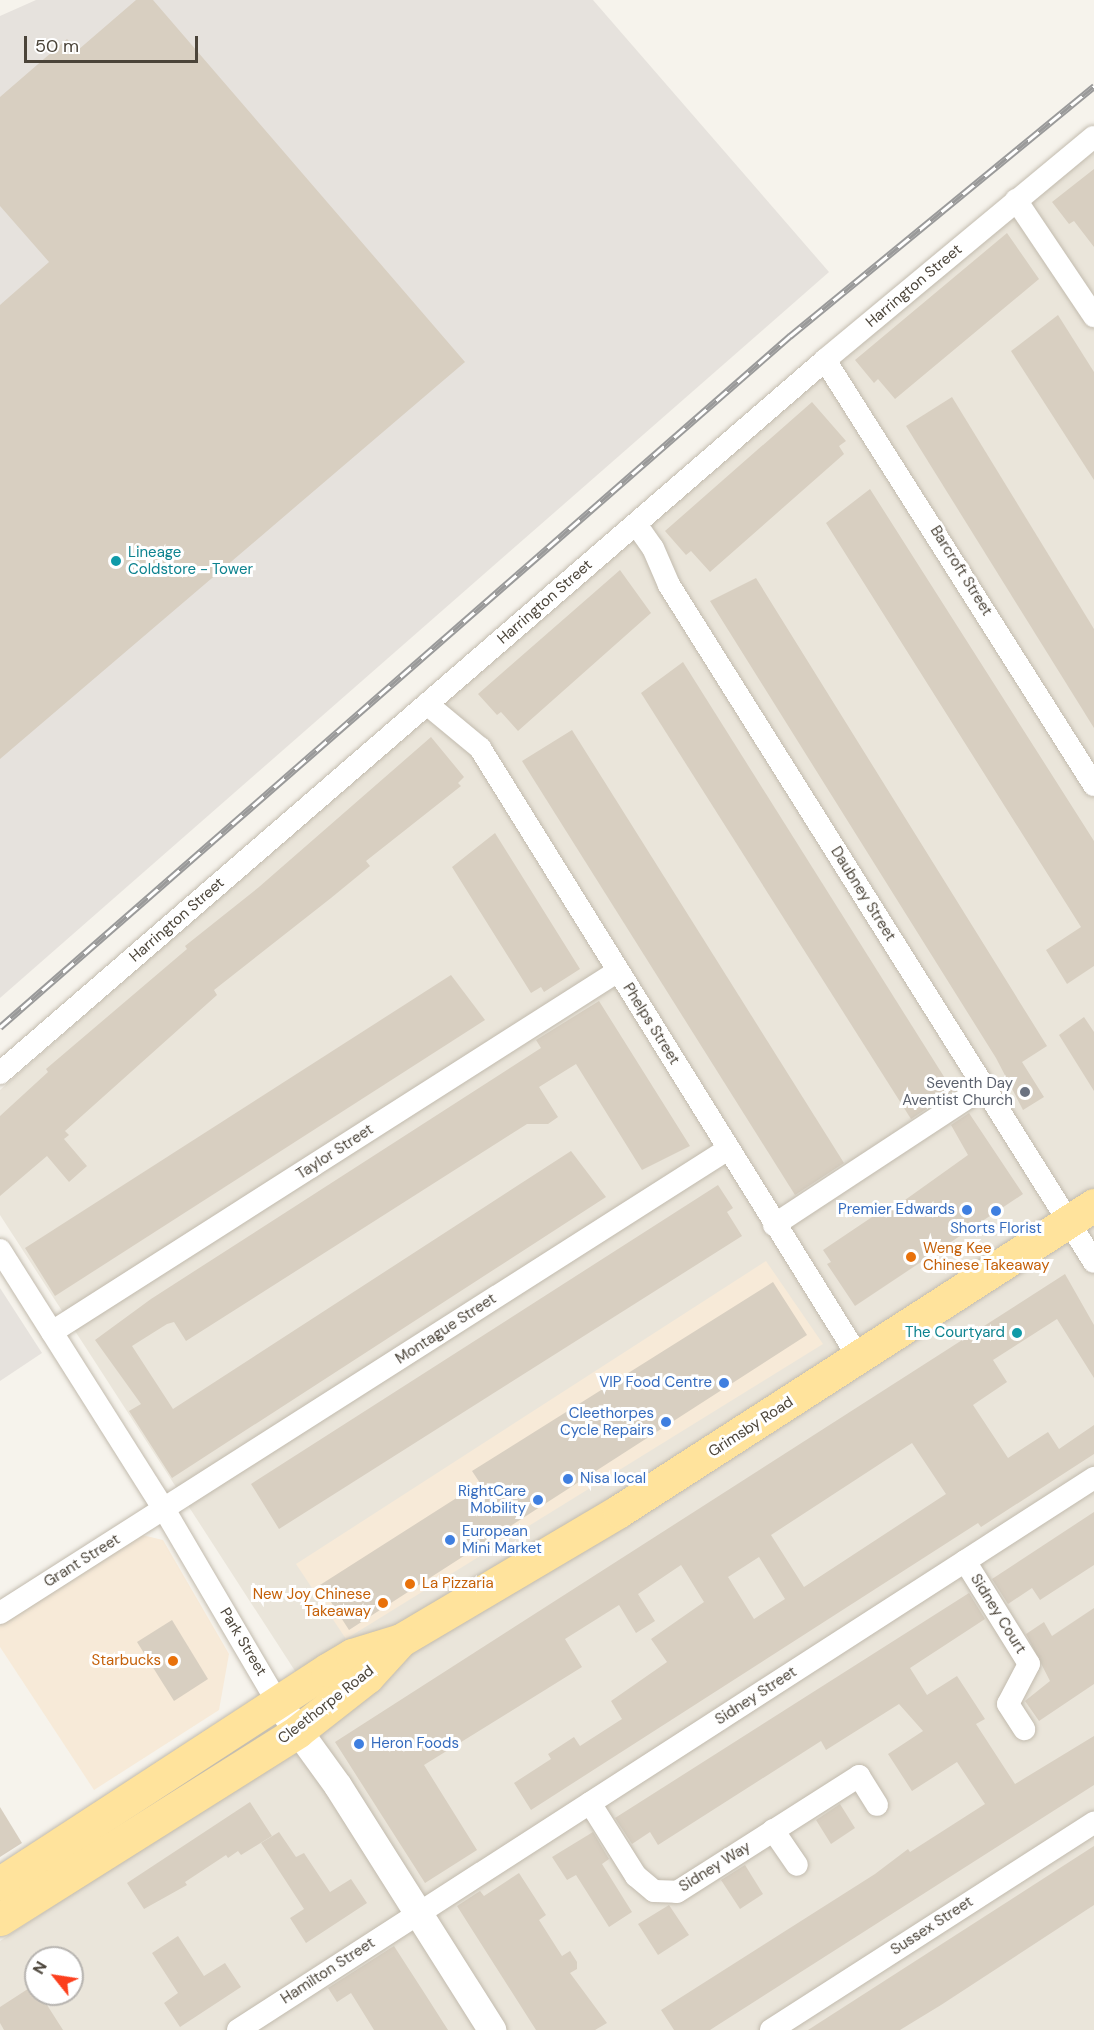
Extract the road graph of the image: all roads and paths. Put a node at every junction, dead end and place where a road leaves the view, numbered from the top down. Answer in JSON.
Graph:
{"nodes":[{"id":1,"x":1094,"y":137,"type":"edge"},
{"id":2,"x":1016,"y":200,"type":"junction"},
{"id":3,"x":1094,"y":316,"type":"edge"},
{"id":4,"x":825,"y":360,"type":"junction"},
{"id":5,"x":636,"y":524,"type":"junction"},
{"id":6,"x":427,"y":704,"type":"junction"},
{"id":7,"x":1094,"y":785,"type":"edge"},
{"id":8,"x":618,"y":971,"type":"junction"},
{"id":9,"x":0,"y":1073,"type":"edge"},
{"id":10,"x":984,"y":1087,"type":"junction"},
{"id":11,"x":728,"y":1149,"type":"junction"},
{"id":12,"x":1081,"y":1213,"type":"edge"},
{"id":13,"x":774,"y":1225,"type":"junction"},
{"id":14,"x":0,"y":1250,"type":"edge"},
{"id":15,"x":1094,"y":1262,"type":"edge"},
{"id":16,"x":52,"y":1332,"type":"junction"},
{"id":17,"x":859,"y":1358,"type":"junction"},
{"id":18,"x":1094,"y":1478,"type":"edge"},
{"id":19,"x":164,"y":1509,"type":"junction"},
{"id":20,"x":965,"y":1562,"type":"junction"},
{"id":21,"x":0,"y":1613,"type":"edge"},
{"id":22,"x":401,"y":1640,"type":"junction"},
{"id":23,"x":279,"y":1703,"type":"junction"},
{"id":24,"x":1024,"y":1729,"type":"dead end"},
{"id":25,"x":298,"y":1731,"type":"junction"},
{"id":26,"x":590,"y":1803,"type":"junction"},
{"id":27,"x":878,"y":1805,"type":"dead end"},
{"id":28,"x":1094,"y":1823,"type":"edge"},
{"id":29,"x":773,"y":1830,"type":"junction"},
{"id":30,"x":797,"y":1865,"type":"dead end"},
{"id":31,"x":0,"y":1883,"type":"edge"},
{"id":32,"x":418,"y":1913,"type":"junction"},
{"id":33,"x":0,"y":1918,"type":"edge"},
{"id":34,"x":238,"y":2030,"type":"edge"},
{"id":35,"x":492,"y":2030,"type":"edge"},
{"id":36,"x":771,"y":2030,"type":"edge"}],
"edges":[{"from":1,"to":2,"type":"street","name":"Harrington Street"},
{"from":2,"to":3,"type":"street"},
{"from":2,"to":4,"type":"street","name":"Harrington Street"},
{"from":4,"to":5,"type":"street","name":"Harrington Street"},
{"from":4,"to":7,"type":"street","name":"Barcroft Street"},
{"from":5,"to":6,"type":"street","name":"Harrington Street"},
{"from":5,"to":10,"type":"street","name":"Daubney Street"},
{"from":6,"to":8,"type":"street","name":"Phelps Street"},
{"from":6,"to":9,"type":"street","name":"Harrington Street"},
{"from":8,"to":11,"type":"street","name":"Phelps Street"},
{"from":8,"to":16,"type":"street","name":"Taylor Street"},
{"from":10,"to":12,"type":"street","name":"Daubney Street"},
{"from":10,"to":13,"type":"street"},
{"from":11,"to":13,"type":"street","name":"Phelps Street"},
{"from":11,"to":19,"type":"street","name":"Montague Street"},
{"from":12,"to":15,"type":"street","name":"Daubney Street"},
{"from":12,"to":17,"type":"main road","name":"Grimsby Road"},
{"from":13,"to":17,"type":"street","name":"Phelps Street"},
{"from":14,"to":16,"type":"street","name":"Park Street"},
{"from":16,"to":19,"type":"street","name":"Park Street"},
{"from":17,"to":22,"type":"main road","name":"Grimsby Road"},
{"from":18,"to":20,"type":"street","name":"Sidney Street"},
{"from":19,"to":21,"type":"street","name":"Grant Street"},
{"from":19,"to":23,"type":"street","name":"Park Street"},
{"from":20,"to":24,"type":"street","name":"Sidney Court"},
{"from":20,"to":26,"type":"street","name":"Sidney Street"},
{"from":22,"to":23,"type":"main road","name":"Cleethorpe Road"},
{"from":22,"to":25,"type":"main road","name":"Cleethorpe Road"},
{"from":23,"to":25,"type":"street","name":"Park Street"},
{"from":23,"to":31,"type":"main road","name":"Cleethorpe Road"},
{"from":25,"to":32,"type":"street","name":"Park Street"},
{"from":25,"to":33,"type":"main road","name":"Cleethorpe Road"},
{"from":26,"to":29,"type":"street","name":"Sidney Way"},
{"from":26,"to":32,"type":"street","name":"Sidney Street"},
{"from":27,"to":29,"type":"street","name":"Sidney Way"},
{"from":28,"to":36,"type":"street","name":"Sussex Street"},
{"from":29,"to":30,"type":"street"},
{"from":32,"to":34,"type":"street","name":"Hamilton Street"},
{"from":32,"to":35,"type":"street","name":"Park Street"}]}
